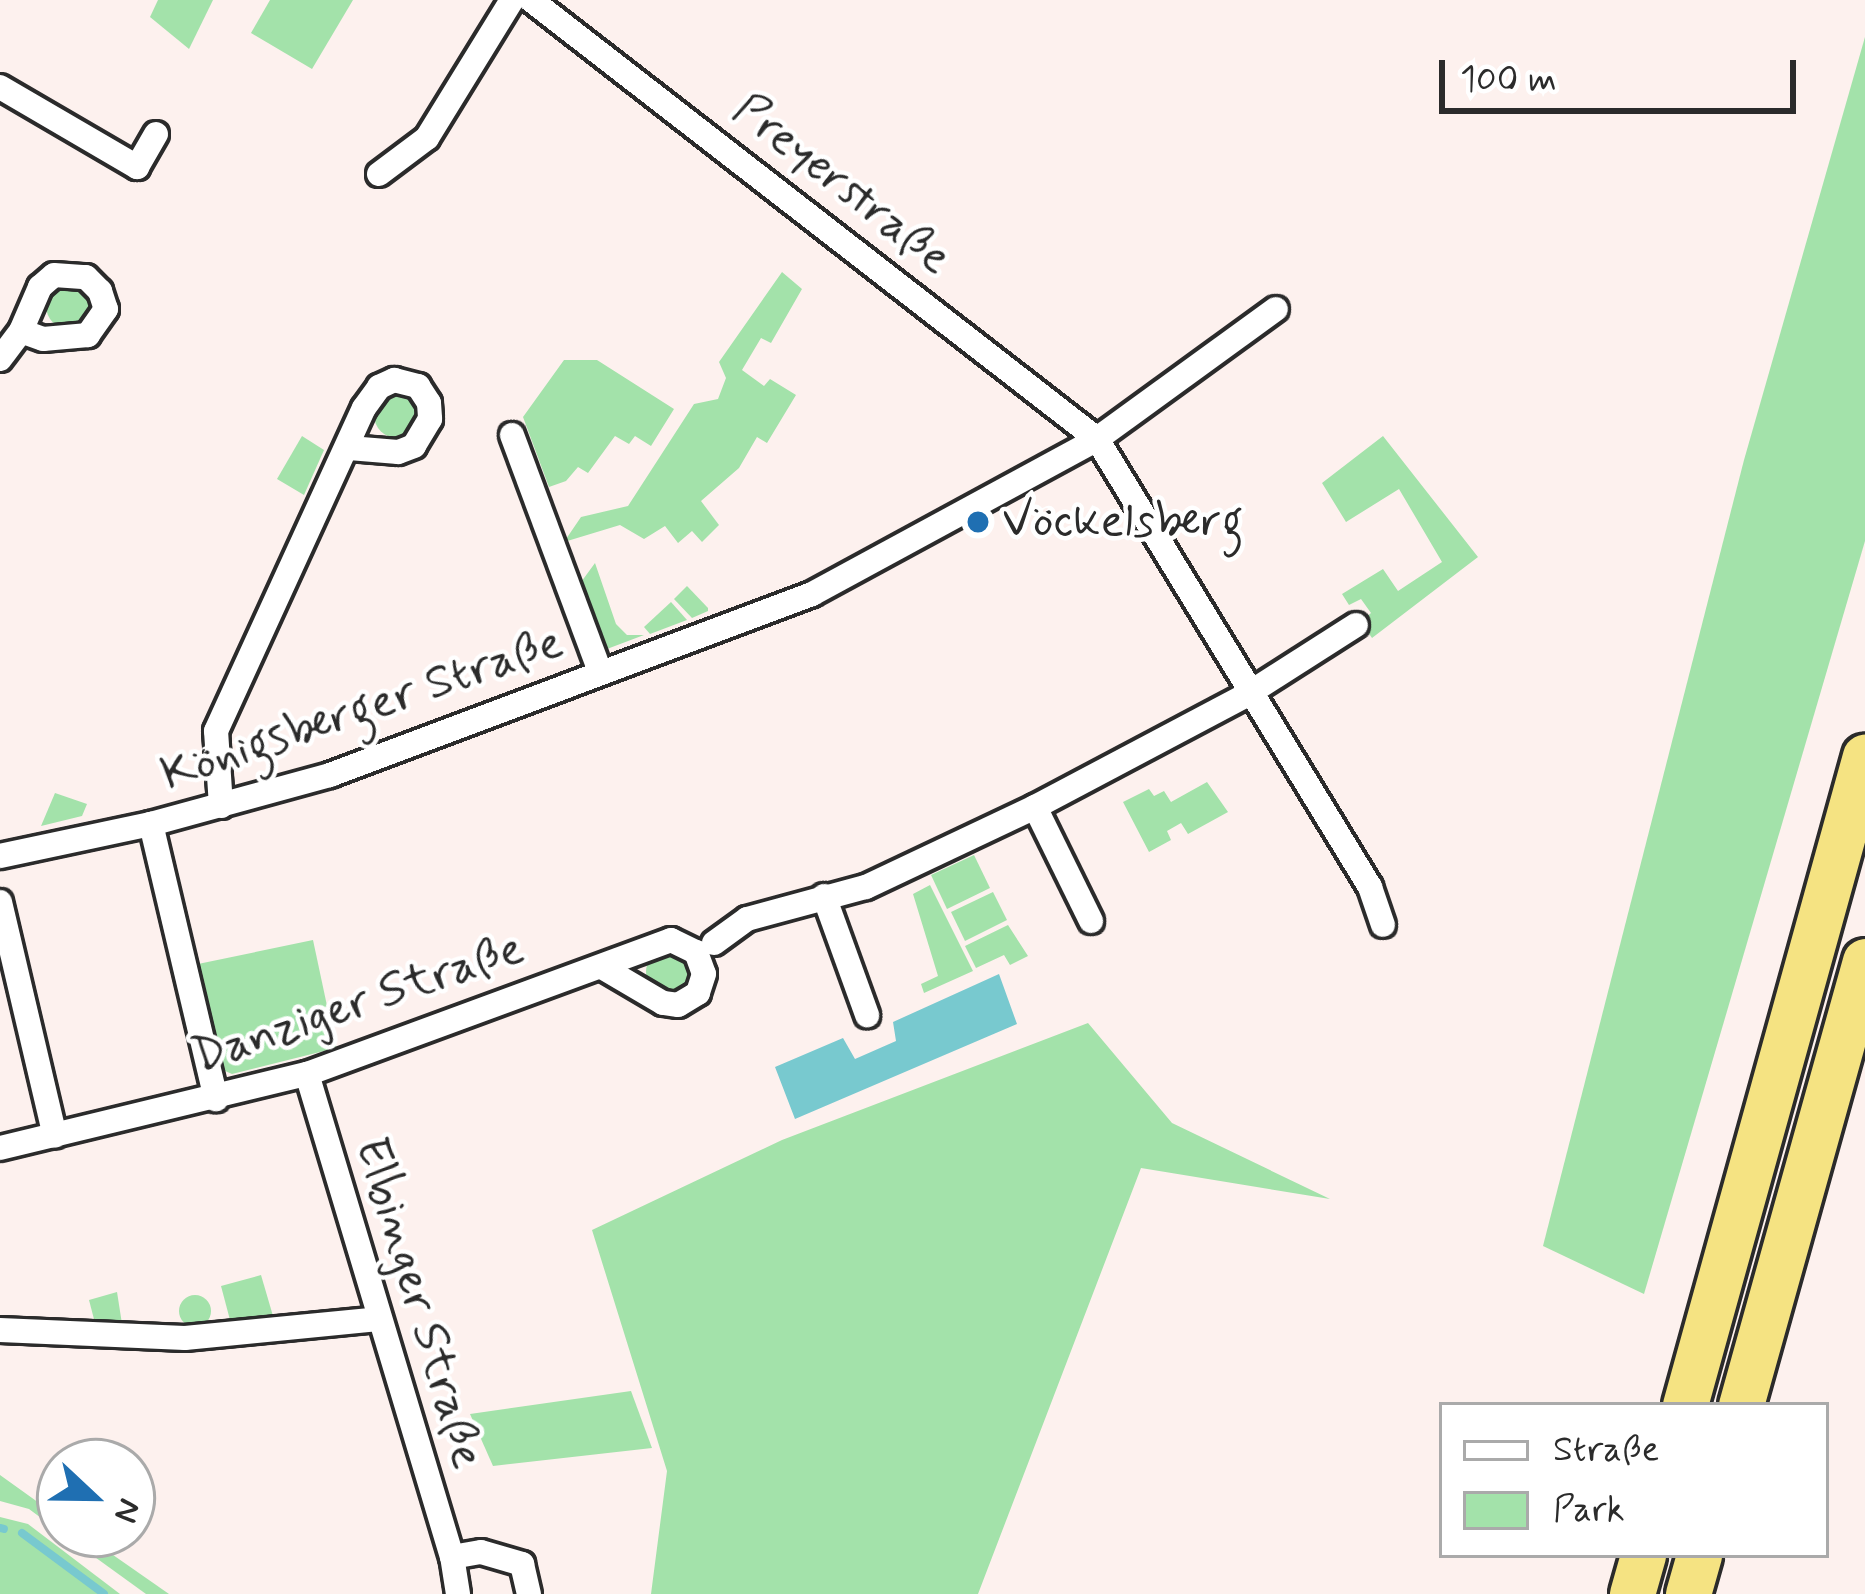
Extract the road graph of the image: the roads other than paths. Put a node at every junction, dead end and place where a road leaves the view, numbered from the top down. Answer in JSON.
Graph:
{"nodes":[{"id":1,"x":512,"y":0,"type":"edge"},
{"id":2,"x":531,"y":0,"type":"edge"},
{"id":3,"x":0,"y":87,"type":"edge"},
{"id":4,"x":155,"y":134,"type":"dead end"},
{"id":5,"x":379,"y":174,"type":"dead end"},
{"id":6,"x":1276,"y":309,"type":"dead end"},
{"id":7,"x":21,"y":331,"type":"dead end"},
{"id":8,"x":0,"y":359,"type":"edge"},
{"id":9,"x":512,"y":435,"type":"dead end"},
{"id":10,"x":1097,"y":439,"type":"junction"},
{"id":11,"x":350,"y":448,"type":"dead end"},
{"id":12,"x":1356,"y":625,"type":"dead end"},
{"id":13,"x":600,"y":672,"type":"junction"},
{"id":14,"x":1248,"y":694,"type":"junction"},
{"id":15,"x":1865,"y":756,"type":"edge"},
{"id":16,"x":221,"y":806,"type":"junction"},
{"id":17,"x":1035,"y":807,"type":"junction"},
{"id":18,"x":151,"y":824,"type":"junction"},
{"id":19,"x":0,"y":856,"type":"edge"},
{"id":20,"x":824,"y":896,"type":"junction"},
{"id":21,"x":0,"y":902,"type":"edge"},
{"id":22,"x":1091,"y":921,"type":"dead end"},
{"id":23,"x":1383,"y":925,"type":"dead end"},
{"id":24,"x":714,"y":943,"type":"dead end"},
{"id":25,"x":1865,"y":961,"type":"edge"},
{"id":26,"x":602,"y":967,"type":"dead end"},
{"id":27,"x":867,"y":1015,"type":"dead end"},
{"id":28,"x":307,"y":1074,"type":"junction"},
{"id":29,"x":216,"y":1099,"type":"junction"},
{"id":30,"x":55,"y":1136,"type":"junction"},
{"id":31,"x":0,"y":1148,"type":"edge"},
{"id":32,"x":378,"y":1319,"type":"junction"},
{"id":33,"x":0,"y":1330,"type":"edge"},
{"id":34,"x":1686,"y":1402,"type":"edge"},
{"id":35,"x":1742,"y":1402,"type":"edge"},
{"id":36,"x":452,"y":1557,"type":"junction"},
{"id":37,"x":1642,"y":1558,"type":"edge"},
{"id":38,"x":1698,"y":1558,"type":"edge"},
{"id":39,"x":458,"y":1594,"type":"edge"},
{"id":40,"x":529,"y":1594,"type":"edge"},
{"id":41,"x":1632,"y":1594,"type":"edge"},
{"id":42,"x":1688,"y":1594,"type":"edge"}],
"edges":[{"from":1,"to":5,"type":"street"},
{"from":2,"to":10,"type":"street","name":"Preyerstraße"},
{"from":3,"to":4,"type":"street"},
{"from":6,"to":10,"type":"street","name":"Königsberger Straße"},
{"from":7,"to":8,"type":"street"},
{"from":9,"to":13,"type":"street","name":"Königsberger Straße"},
{"from":10,"to":13,"type":"street","name":"Königsberger Straße"},
{"from":10,"to":14,"type":"street"},
{"from":11,"to":16,"type":"street"},
{"from":12,"to":14,"type":"street"},
{"from":13,"to":16,"type":"street","name":"Königsberger Straße"},
{"from":14,"to":17,"type":"street"},
{"from":14,"to":23,"type":"street"},
{"from":15,"to":34,"type":"highway"},
{"from":16,"to":18,"type":"street","name":"Königsberger Straße"},
{"from":17,"to":20,"type":"street"},
{"from":17,"to":22,"type":"street"},
{"from":18,"to":19,"type":"street","name":"Königsberger Straße"},
{"from":18,"to":29,"type":"street","name":"Königsberger Straße"},
{"from":20,"to":24,"type":"street"},
{"from":20,"to":27,"type":"street"},
{"from":21,"to":30,"type":"street"},
{"from":25,"to":35,"type":"highway"},
{"from":26,"to":28,"type":"street","name":"Danziger Straße"},
{"from":28,"to":29,"type":"street","name":"Danziger Straße"},
{"from":28,"to":32,"type":"street","name":"Elbinger Straße"},
{"from":29,"to":30,"type":"street","name":"Danziger Straße"},
{"from":30,"to":31,"type":"street","name":"Danziger Straße"},
{"from":32,"to":33,"type":"street"},
{"from":32,"to":36,"type":"street","name":"Elbinger Straße"},
{"from":36,"to":39,"type":"street","name":"Elbinger Straße"},
{"from":36,"to":40,"type":"street"},
{"from":37,"to":41,"type":"highway"},
{"from":38,"to":42,"type":"highway"}]}
